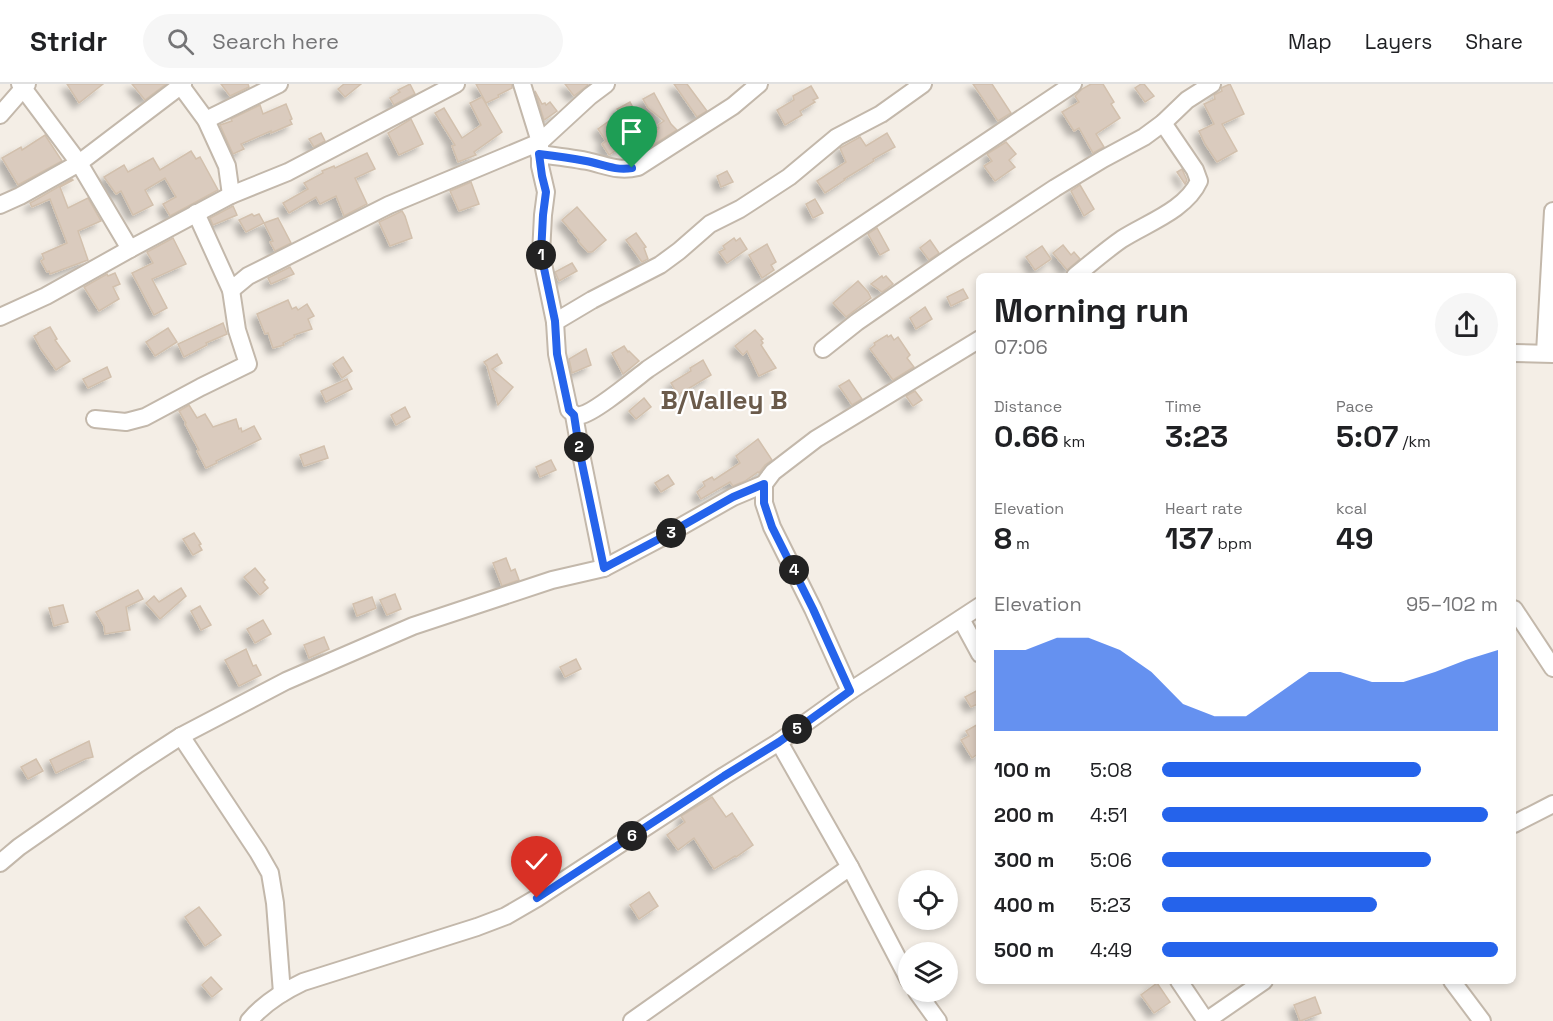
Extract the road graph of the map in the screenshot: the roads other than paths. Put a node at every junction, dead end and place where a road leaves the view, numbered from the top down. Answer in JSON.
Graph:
{"nodes":[{"id":1,"x":279,"y":84,"type":"edge"},
{"id":2,"x":456,"y":84,"type":"edge"},
{"id":3,"x":522,"y":84,"type":"edge"},
{"id":4,"x":606,"y":84,"type":"edge"},
{"id":5,"x":759,"y":84,"type":"edge"},
{"id":6,"x":923,"y":84,"type":"edge"},
{"id":7,"x":1073,"y":84,"type":"edge"},
{"id":8,"x":1212,"y":84,"type":"edge"},
{"id":9,"x":23,"y":85,"type":"edge"},
{"id":10,"x":182,"y":85,"type":"edge"},
{"id":11,"x":0,"y":115,"type":"edge"},
{"id":12,"x":206,"y":120,"type":"junction"},
{"id":13,"x":1163,"y":123,"type":"junction"},
{"id":14,"x":539,"y":148,"type":"junction"},
{"id":15,"x":79,"y":163,"type":"junction"},
{"id":16,"x":231,"y":195,"type":"junction"},
{"id":17,"x":0,"y":205,"type":"edge"},
{"id":18,"x":1553,"y":211,"type":"edge"},
{"id":19,"x":196,"y":213,"type":"junction"},
{"id":20,"x":130,"y":249,"type":"junction"},
{"id":21,"x":1079,"y":273,"type":"edge"},
{"id":22,"x":231,"y":290,"type":"junction"},
{"id":23,"x":0,"y":317,"type":"edge"},
{"id":24,"x":555,"y":321,"type":"junction"},
{"id":25,"x":976,"y":341,"type":"edge"},
{"id":26,"x":823,"y":349,"type":"dead end"},
{"id":27,"x":1516,"y":353,"type":"edge"},
{"id":28,"x":1549,"y":354,"type":"edge"},
{"id":29,"x":574,"y":415,"type":"junction"},
{"id":30,"x":95,"y":419,"type":"dead end"},
{"id":31,"x":764,"y":484,"type":"junction"},
{"id":32,"x":604,"y":568,"type":"junction"},
{"id":33,"x":976,"y":609,"type":"edge"},
{"id":34,"x":1516,"y":612,"type":"edge"},
{"id":35,"x":961,"y":619,"type":"junction"},
{"id":36,"x":976,"y":647,"type":"edge"},
{"id":37,"x":1553,"y":668,"type":"edge"},
{"id":38,"x":850,"y":691,"type":"junction"},
{"id":39,"x":181,"y":736,"type":"junction"},
{"id":40,"x":779,"y":742,"type":"junction"},
{"id":41,"x":1553,"y":804,"type":"edge"},
{"id":42,"x":1516,"y":823,"type":"edge"},
{"id":43,"x":0,"y":863,"type":"edge"},
{"id":44,"x":849,"y":867,"type":"junction"},
{"id":45,"x":898,"y":959,"type":"edge"},
{"id":46,"x":1181,"y":984,"type":"edge"},
{"id":47,"x":1260,"y":984,"type":"edge"},
{"id":48,"x":1454,"y":984,"type":"edge"},
{"id":49,"x":282,"y":993,"type":"junction"},
{"id":50,"x":924,"y":1002,"type":"edge"},
{"id":51,"x":249,"y":1021,"type":"edge"},
{"id":52,"x":632,"y":1021,"type":"edge"},
{"id":53,"x":938,"y":1021,"type":"edge"},
{"id":54,"x":1206,"y":1021,"type":"edge"},
{"id":55,"x":1482,"y":1021,"type":"edge"}],
"edges":[{"from":1,"to":12,"type":"street"},
{"from":2,"to":16,"type":"street"},
{"from":3,"to":14,"type":"street"},
{"from":4,"to":14,"type":"street"},
{"from":5,"to":14,"type":"street"},
{"from":6,"to":24,"type":"street"},
{"from":7,"to":29,"type":"street"},
{"from":8,"to":13,"type":"street"},
{"from":9,"to":11,"type":"street"},
{"from":9,"to":15,"type":"street"},
{"from":10,"to":12,"type":"street"},
{"from":10,"to":15,"type":"street"},
{"from":12,"to":16,"type":"street"},
{"from":13,"to":21,"type":"street"},
{"from":13,"to":26,"type":"street"},
{"from":14,"to":22,"type":"street"},
{"from":14,"to":24,"type":"street"},
{"from":15,"to":17,"type":"street"},
{"from":15,"to":20,"type":"street"},
{"from":16,"to":19,"type":"street"},
{"from":18,"to":28,"type":"street"},
{"from":19,"to":20,"type":"street"},
{"from":19,"to":22,"type":"street"},
{"from":20,"to":23,"type":"street"},
{"from":22,"to":30,"type":"street"},
{"from":24,"to":29,"type":"street"},
{"from":25,"to":31,"type":"street"},
{"from":27,"to":28,"type":"street"},
{"from":29,"to":32,"type":"street"},
{"from":31,"to":32,"type":"street"},
{"from":31,"to":38,"type":"street"},
{"from":32,"to":39,"type":"street"},
{"from":33,"to":35,"type":"street"},
{"from":34,"to":37,"type":"street"},
{"from":35,"to":36,"type":"street"},
{"from":35,"to":38,"type":"street"},
{"from":38,"to":40,"type":"street"},
{"from":39,"to":43,"type":"street"},
{"from":39,"to":49,"type":"street"},
{"from":40,"to":44,"type":"street"},
{"from":40,"to":49,"type":"street"},
{"from":41,"to":42,"type":"street"},
{"from":44,"to":45,"type":"street"},
{"from":44,"to":52,"type":"street"},
{"from":46,"to":54,"type":"street"},
{"from":47,"to":54,"type":"street"},
{"from":48,"to":55,"type":"street"},
{"from":49,"to":51,"type":"street"},
{"from":50,"to":53,"type":"street"}]}
